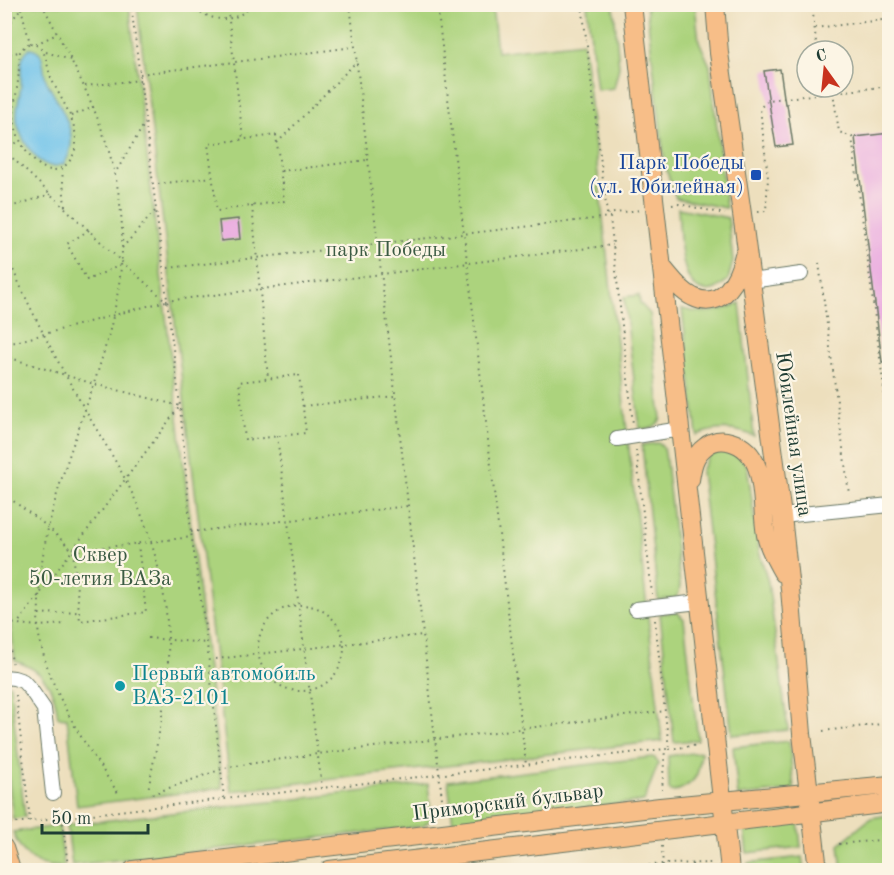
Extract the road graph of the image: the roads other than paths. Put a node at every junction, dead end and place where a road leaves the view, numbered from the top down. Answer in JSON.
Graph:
{"nodes":[{"id":1,"x":632,"y":4,"type":"edge"},
{"id":2,"x":703,"y":4,"type":"edge"},
{"id":3,"x":715,"y":4,"type":"edge"},
{"id":4,"x":719,"y":53,"type":"junction"},
{"id":5,"x":746,"y":246,"type":"junction"},
{"id":6,"x":662,"y":267,"type":"junction"},
{"id":7,"x":801,"y":274,"type":"dead end"},
{"id":8,"x":750,"y":281,"type":"junction"},
{"id":9,"x":681,"y":429,"type":"junction"},
{"id":10,"x":617,"y":439,"type":"dead end"},
{"id":11,"x":688,"y":498,"type":"junction"},
{"id":12,"x":890,"y":505,"type":"edge"},
{"id":13,"x":782,"y":516,"type":"junction"},
{"id":14,"x":790,"y":589,"type":"junction"},
{"id":15,"x":699,"y":602,"type":"junction"},
{"id":16,"x":636,"y":609,"type":"dead end"},
{"id":17,"x":9,"y":677,"type":"edge"},
{"id":18,"x":890,"y":785,"type":"edge"},
{"id":19,"x":53,"y":793,"type":"dead end"},
{"id":20,"x":809,"y":793,"type":"junction"},
{"id":21,"x":721,"y":803,"type":"junction"},
{"id":22,"x":890,"y":803,"type":"edge"},
{"id":23,"x":811,"y":813,"type":"junction"},
{"id":24,"x":724,"y":823,"type":"junction"},
{"id":25,"x":4,"y":848,"type":"edge"},
{"id":26,"x":723,"y":867,"type":"edge"},
{"id":27,"x":11,"y":870,"type":"edge"},
{"id":28,"x":133,"y":870,"type":"edge"},
{"id":29,"x":329,"y":870,"type":"edge"},
{"id":30,"x":818,"y":870,"type":"edge"}],
"edges":[{"from":1,"to":6,"type":"main road"},
{"from":2,"to":4,"type":"main road"},
{"from":3,"to":4,"type":"main road","name":"Юбилейная улица"},
{"from":4,"to":5,"type":"main road","name":"Юбилейная улица"},
{"from":5,"to":6,"type":"main road"},
{"from":5,"to":8,"type":"main road","name":"Юбилейная улица"},
{"from":6,"to":9,"type":"main road"},
{"from":7,"to":8,"type":"lane"},
{"from":8,"to":13,"type":"main road","name":"Юбилейная улица"},
{"from":9,"to":10,"type":"lane"},
{"from":9,"to":11,"type":"main road"},
{"from":11,"to":14,"type":"main road"},
{"from":11,"to":15,"type":"main road"},
{"from":12,"to":13,"type":"lane"},
{"from":13,"to":14,"type":"main road","name":"Юбилейная улица"},
{"from":14,"to":20,"type":"main road","name":"Юбилейная улица"},
{"from":15,"to":16,"type":"lane"},
{"from":15,"to":21,"type":"main road"},
{"from":17,"to":19,"type":"lane"},
{"from":18,"to":20,"type":"main road","name":"Приморский бульвар"},
{"from":20,"to":21,"type":"main road","name":"Приморский бульвар"},
{"from":20,"to":23,"type":"main road","name":"Юбилейная улица"},
{"from":21,"to":24,"type":"main road"},
{"from":21,"to":28,"type":"main road","name":"Приморский бульвар"},
{"from":22,"to":23,"type":"main road"},
{"from":23,"to":24,"type":"main road"},
{"from":23,"to":30,"type":"main road","name":"Юбилейная улица"},
{"from":24,"to":26,"type":"main road"},
{"from":24,"to":29,"type":"main road"},
{"from":25,"to":27,"type":"main road"}]}
